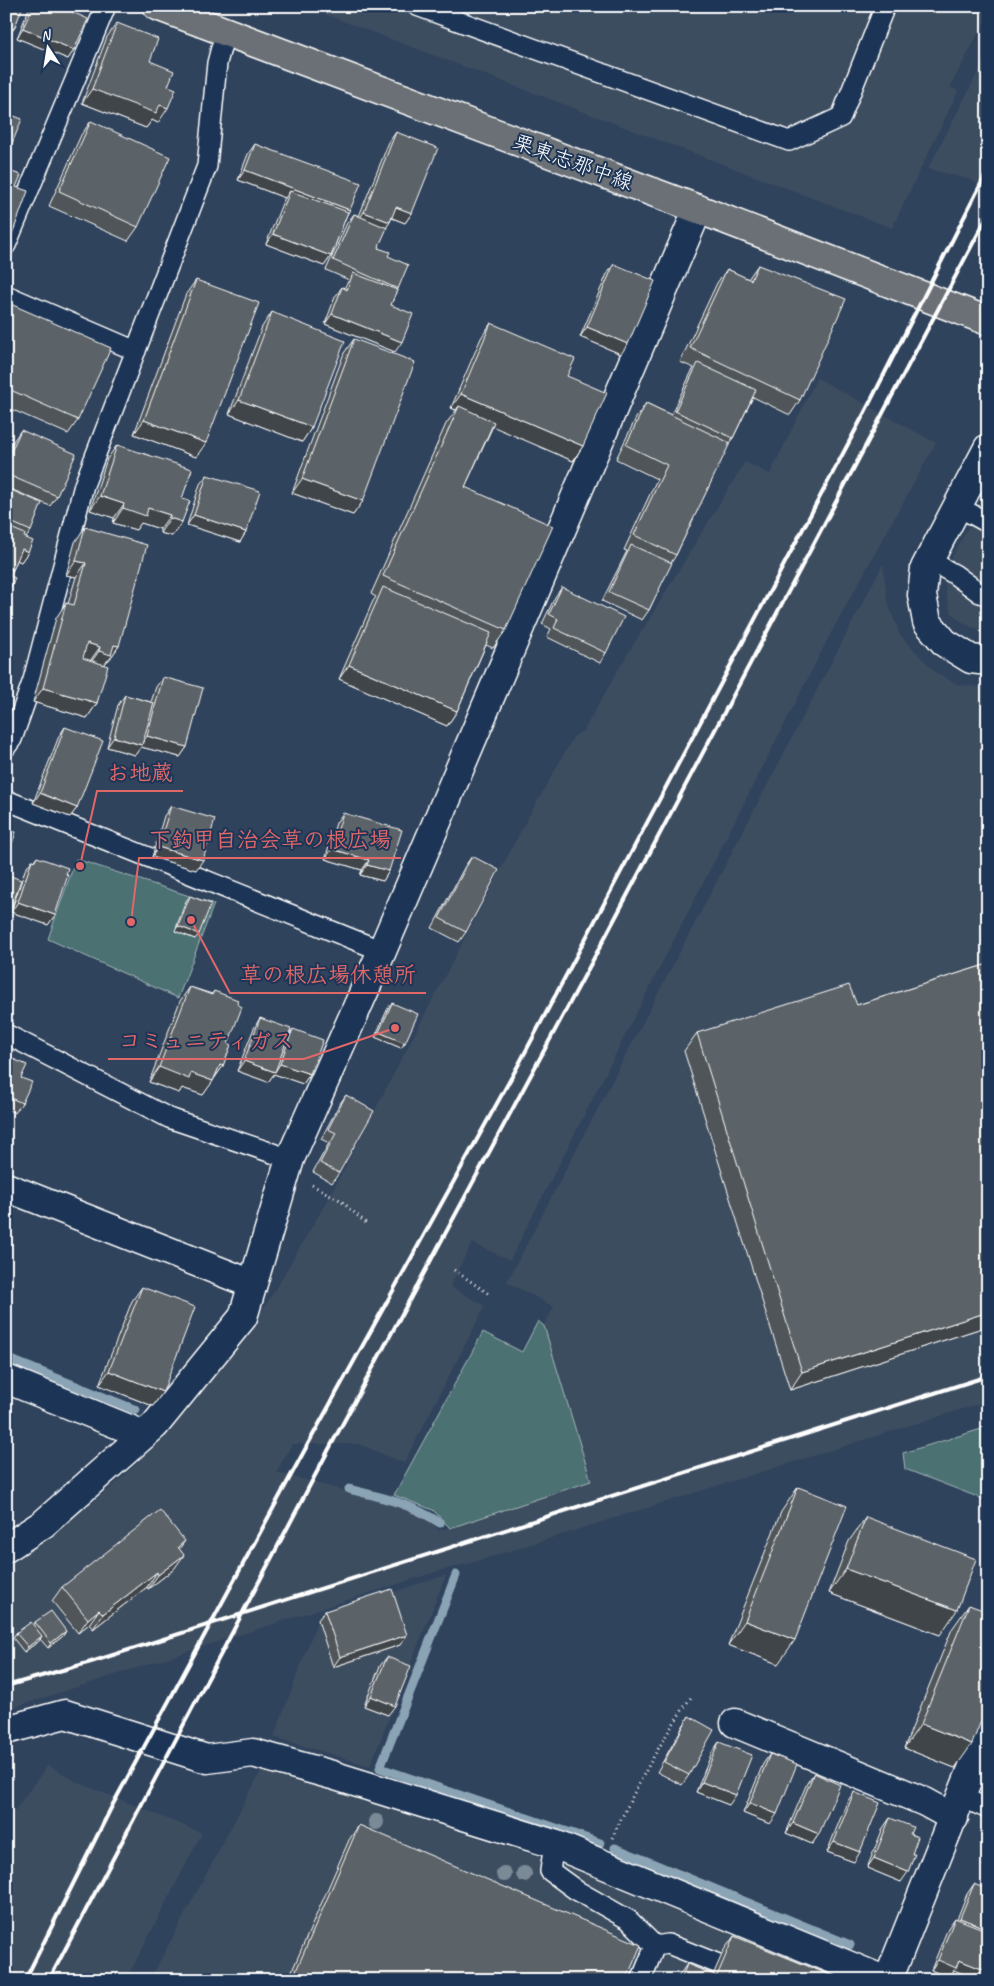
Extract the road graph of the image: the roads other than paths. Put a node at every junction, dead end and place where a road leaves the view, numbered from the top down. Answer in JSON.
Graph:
{"nodes":[{"id":1,"x":106,"y":6,"type":"edge"},
{"id":2,"x":157,"y":6,"type":"edge"},
{"id":3,"x":417,"y":6,"type":"edge"},
{"id":4,"x":885,"y":6,"type":"edge"},
{"id":5,"x":225,"y":33,"type":"junction"},
{"id":6,"x":698,"y":209,"type":"junction"},
{"id":7,"x":6,"y":245,"type":"edge"},
{"id":8,"x":6,"y":295,"type":"edge"},
{"id":9,"x":988,"y":321,"type":"edge"},
{"id":10,"x":136,"y":351,"type":"junction"},
{"id":11,"x":988,"y":448,"type":"edge"},
{"id":12,"x":957,"y":506,"type":"junction"},
{"id":13,"x":988,"y":523,"type":"edge"},
{"id":14,"x":929,"y":560,"type":"junction"},
{"id":15,"x":988,"y":596,"type":"edge"},
{"id":16,"x":988,"y":661,"type":"edge"},
{"id":17,"x":6,"y":747,"type":"edge"},
{"id":18,"x":6,"y":800,"type":"edge"},
{"id":19,"x":382,"y":951,"type":"junction"},
{"id":20,"x":6,"y":1034,"type":"edge"},
{"id":21,"x":288,"y":1164,"type":"junction"},
{"id":22,"x":6,"y":1187,"type":"edge"},
{"id":23,"x":252,"y":1284,"type":"junction"},
{"id":24,"x":6,"y":1379,"type":"edge"},
{"id":25,"x":144,"y":1435,"type":"junction"},
{"id":26,"x":6,"y":1548,"type":"edge"},
{"id":27,"x":735,"y":1723,"type":"dead end"},
{"id":28,"x":988,"y":1729,"type":"edge"},
{"id":29,"x":6,"y":1730,"type":"edge"},
{"id":30,"x":958,"y":1807,"type":"junction"},
{"id":31,"x":988,"y":1809,"type":"edge"},
{"id":32,"x":554,"y":1844,"type":"junction"},
{"id":33,"x":655,"y":1946,"type":"junction"},
{"id":34,"x":641,"y":1980,"type":"edge"},
{"id":35,"x":759,"y":1980,"type":"edge"},
{"id":36,"x":884,"y":1980,"type":"edge"},
{"id":37,"x":888,"y":1980,"type":"edge"}],
"edges":[{"from":1,"to":7,"type":"lane"},
{"from":2,"to":5,"type":"main road","name":"栗東志那中線"},
{"from":3,"to":4,"type":"lane"},
{"from":5,"to":6,"type":"main road","name":"栗東志那中線"},
{"from":5,"to":10,"type":"lane"},
{"from":6,"to":9,"type":"main road","name":"栗東志那中線"},
{"from":6,"to":19,"type":"street"},
{"from":8,"to":10,"type":"lane"},
{"from":10,"to":17,"type":"lane"},
{"from":11,"to":12,"type":"street"},
{"from":12,"to":13,"type":"lane"},
{"from":12,"to":14,"type":"street"},
{"from":14,"to":15,"type":"lane"},
{"from":14,"to":16,"type":"street"},
{"from":18,"to":19,"type":"lane"},
{"from":19,"to":21,"type":"street"},
{"from":20,"to":21,"type":"lane"},
{"from":21,"to":23,"type":"street"},
{"from":22,"to":23,"type":"street"},
{"from":23,"to":25,"type":"street"},
{"from":24,"to":25,"type":"street"},
{"from":25,"to":26,"type":"street"},
{"from":27,"to":30,"type":"street"},
{"from":28,"to":30,"type":"street"},
{"from":29,"to":32,"type":"street"},
{"from":30,"to":31,"type":"lane"},
{"from":30,"to":37,"type":"street"},
{"from":32,"to":33,"type":"lane"},
{"from":32,"to":36,"type":"street"},
{"from":33,"to":34,"type":"lane"},
{"from":33,"to":35,"type":"lane"}]}
